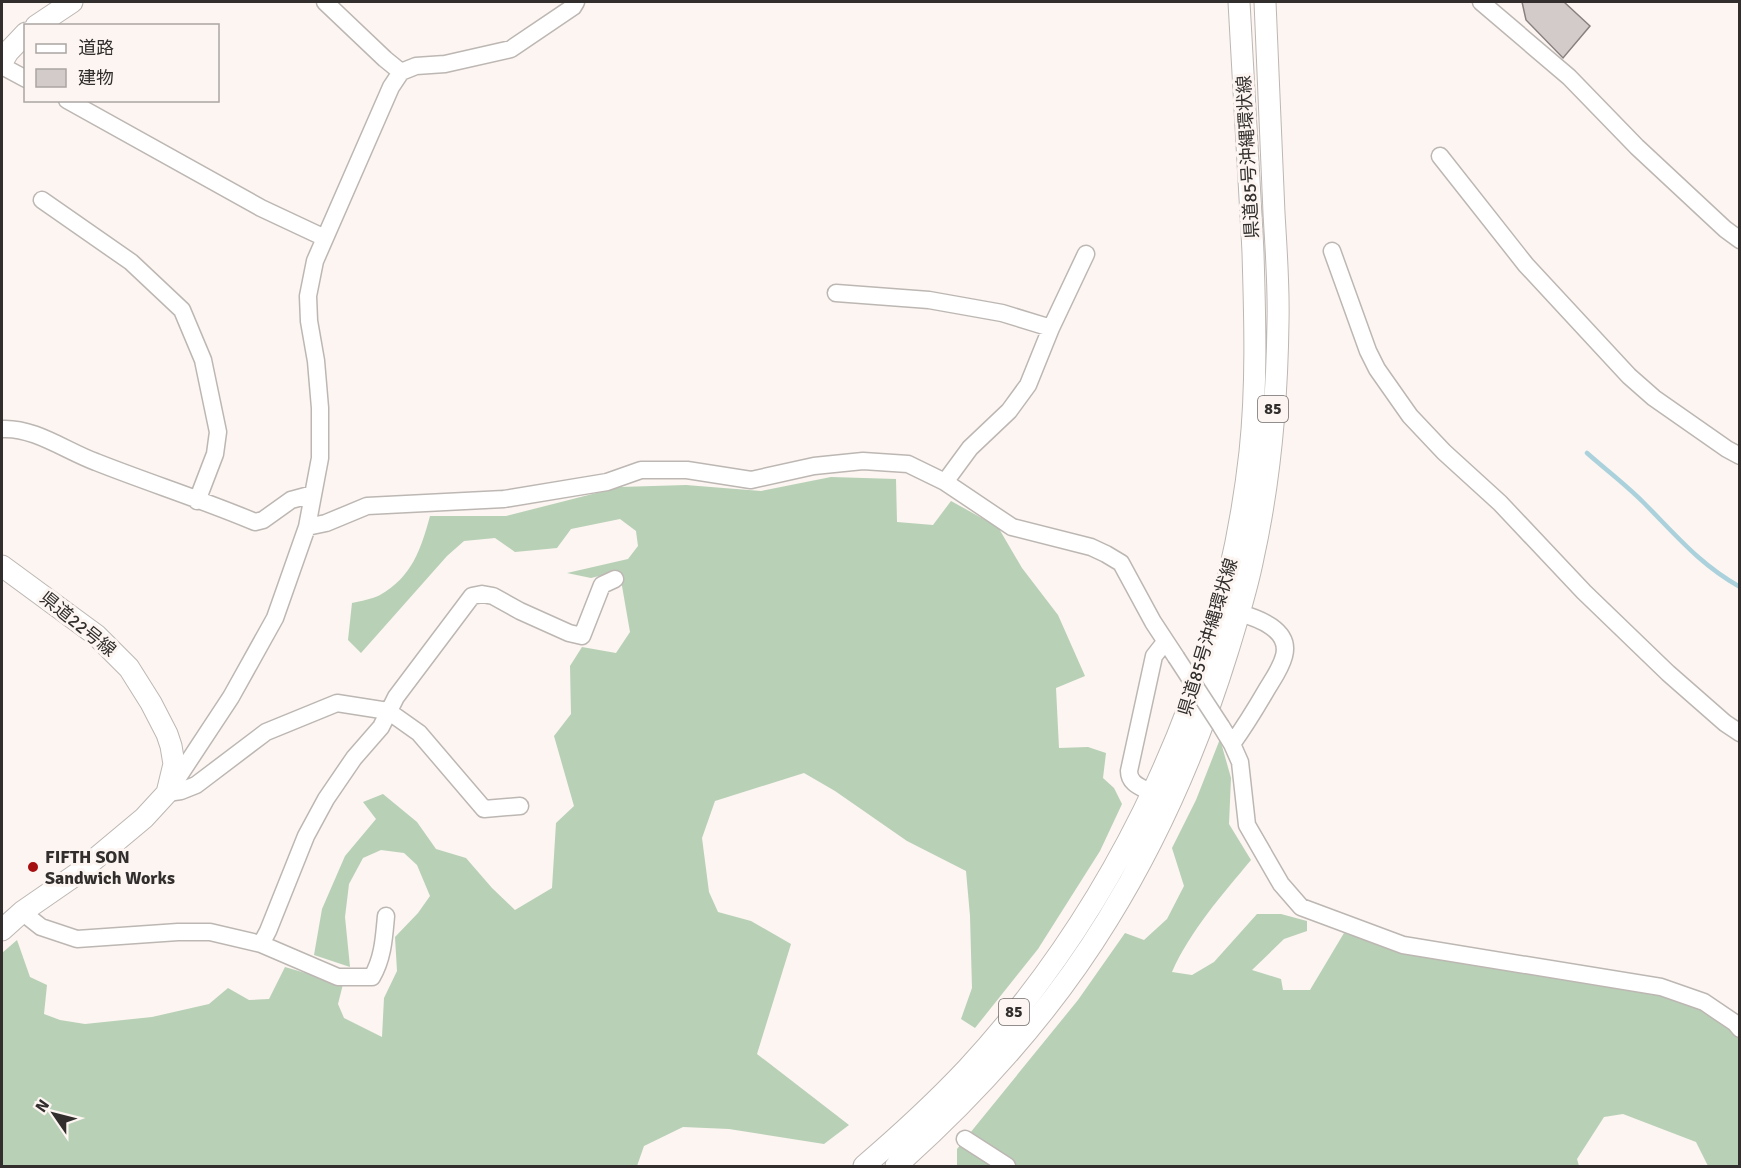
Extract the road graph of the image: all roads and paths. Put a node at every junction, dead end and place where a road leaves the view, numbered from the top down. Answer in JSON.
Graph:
{"nodes":[{"id":1,"x":72,"y":2,"type":"edge"},
{"id":2,"x":325,"y":2,"type":"edge"},
{"id":3,"x":576,"y":2,"type":"edge"},
{"id":4,"x":1239,"y":2,"type":"edge"},
{"id":5,"x":1265,"y":2,"type":"edge"},
{"id":6,"x":1481,"y":2,"type":"edge"},
{"id":7,"x":39,"y":24,"type":"edge"},
{"id":8,"x":24,"y":35,"type":"edge"},
{"id":9,"x":2,"y":64,"type":"edge"},
{"id":10,"x":401,"y":72,"type":"junction"},
{"id":11,"x":24,"y":77,"type":"edge"},
{"id":12,"x":71,"y":102,"type":"edge"},
{"id":13,"x":1440,"y":156,"type":"dead end"},
{"id":14,"x":42,"y":201,"type":"dead end"},
{"id":15,"x":325,"y":238,"type":"junction"},
{"id":16,"x":1740,"y":240,"type":"edge"},
{"id":17,"x":1332,"y":251,"type":"dead end"},
{"id":18,"x":1086,"y":254,"type":"dead end"},
{"id":19,"x":836,"y":293,"type":"dead end"},
{"id":20,"x":1051,"y":328,"type":"junction"},
{"id":21,"x":2,"y":429,"type":"edge"},
{"id":22,"x":1740,"y":456,"type":"edge"},
{"id":23,"x":945,"y":482,"type":"junction"},
{"id":24,"x":314,"y":494,"type":"junction"},
{"id":25,"x":197,"y":501,"type":"junction"},
{"id":26,"x":307,"y":527,"type":"junction"},
{"id":27,"x":2,"y":566,"type":"edge"},
{"id":28,"x":615,"y":579,"type":"dead end"},
{"id":29,"x":1242,"y":604,"type":"junction"},
{"id":30,"x":1165,"y":642,"type":"junction"},
{"id":31,"x":388,"y":711,"type":"junction"},
{"id":32,"x":1740,"y":733,"type":"edge"},
{"id":33,"x":1232,"y":744,"type":"junction"},
{"id":34,"x":167,"y":793,"type":"junction"},
{"id":35,"x":1152,"y":793,"type":"junction"},
{"id":36,"x":519,"y":806,"type":"dead end"},
{"id":37,"x":22,"y":912,"type":"junction"},
{"id":38,"x":386,"y":916,"type":"dead end"},
{"id":39,"x":2,"y":930,"type":"edge"},
{"id":40,"x":261,"y":944,"type":"junction"},
{"id":41,"x":1740,"y":1029,"type":"edge"},
{"id":42,"x":965,"y":1139,"type":"dead end"},
{"id":43,"x":864,"y":1167,"type":"edge"},
{"id":44,"x":896,"y":1167,"type":"edge"},
{"id":45,"x":1007,"y":1167,"type":"edge"}],
"edges":[{"from":1,"to":7,"type":"main road"},
{"from":2,"to":10,"type":"street"},
{"from":3,"to":10,"type":"street"},
{"from":4,"to":35,"type":"main road","name":"県道85号沖縄環状線","number":"85"},
{"from":5,"to":29,"type":"main road","name":"県道85号沖縄環状線","number":"85"},
{"from":6,"to":16,"type":"street"},
{"from":8,"to":9,"type":"main road"},
{"from":9,"to":11,"type":"street"},
{"from":10,"to":15,"type":"street"},
{"from":12,"to":15,"type":"street"},
{"from":13,"to":22,"type":"street"},
{"from":14,"to":25,"type":"street"},
{"from":15,"to":24,"type":"street"},
{"from":17,"to":32,"type":"street"},
{"from":18,"to":20,"type":"street"},
{"from":19,"to":20,"type":"street"},
{"from":20,"to":23,"type":"street"},
{"from":21,"to":25,"type":"street"},
{"from":23,"to":26,"type":"street"},
{"from":23,"to":30,"type":"street"},
{"from":24,"to":25,"type":"street"},
{"from":24,"to":26,"type":"street"},
{"from":26,"to":34,"type":"street"},
{"from":27,"to":34,"type":"main road","name":"県道22号線"},
{"from":28,"to":31,"type":"street"},
{"from":29,"to":33,"type":"street"},
{"from":29,"to":44,"type":"main road","name":"県道85号沖縄環状線","number":"85"},
{"from":30,"to":33,"type":"street","bridge":true},
{"from":30,"to":35,"type":"street"},
{"from":31,"to":34,"type":"street"},
{"from":31,"to":36,"type":"street"},
{"from":31,"to":40,"type":"street"},
{"from":33,"to":41,"type":"street"},
{"from":34,"to":37,"type":"main road","name":"県道22号線"},
{"from":35,"to":43,"type":"main road","name":"県道85号沖縄環状線","number":"85"},
{"from":37,"to":39,"type":"main road","name":"県道22号線"},
{"from":37,"to":40,"type":"street"},
{"from":38,"to":40,"type":"street"},
{"from":42,"to":45,"type":"street"}]}
